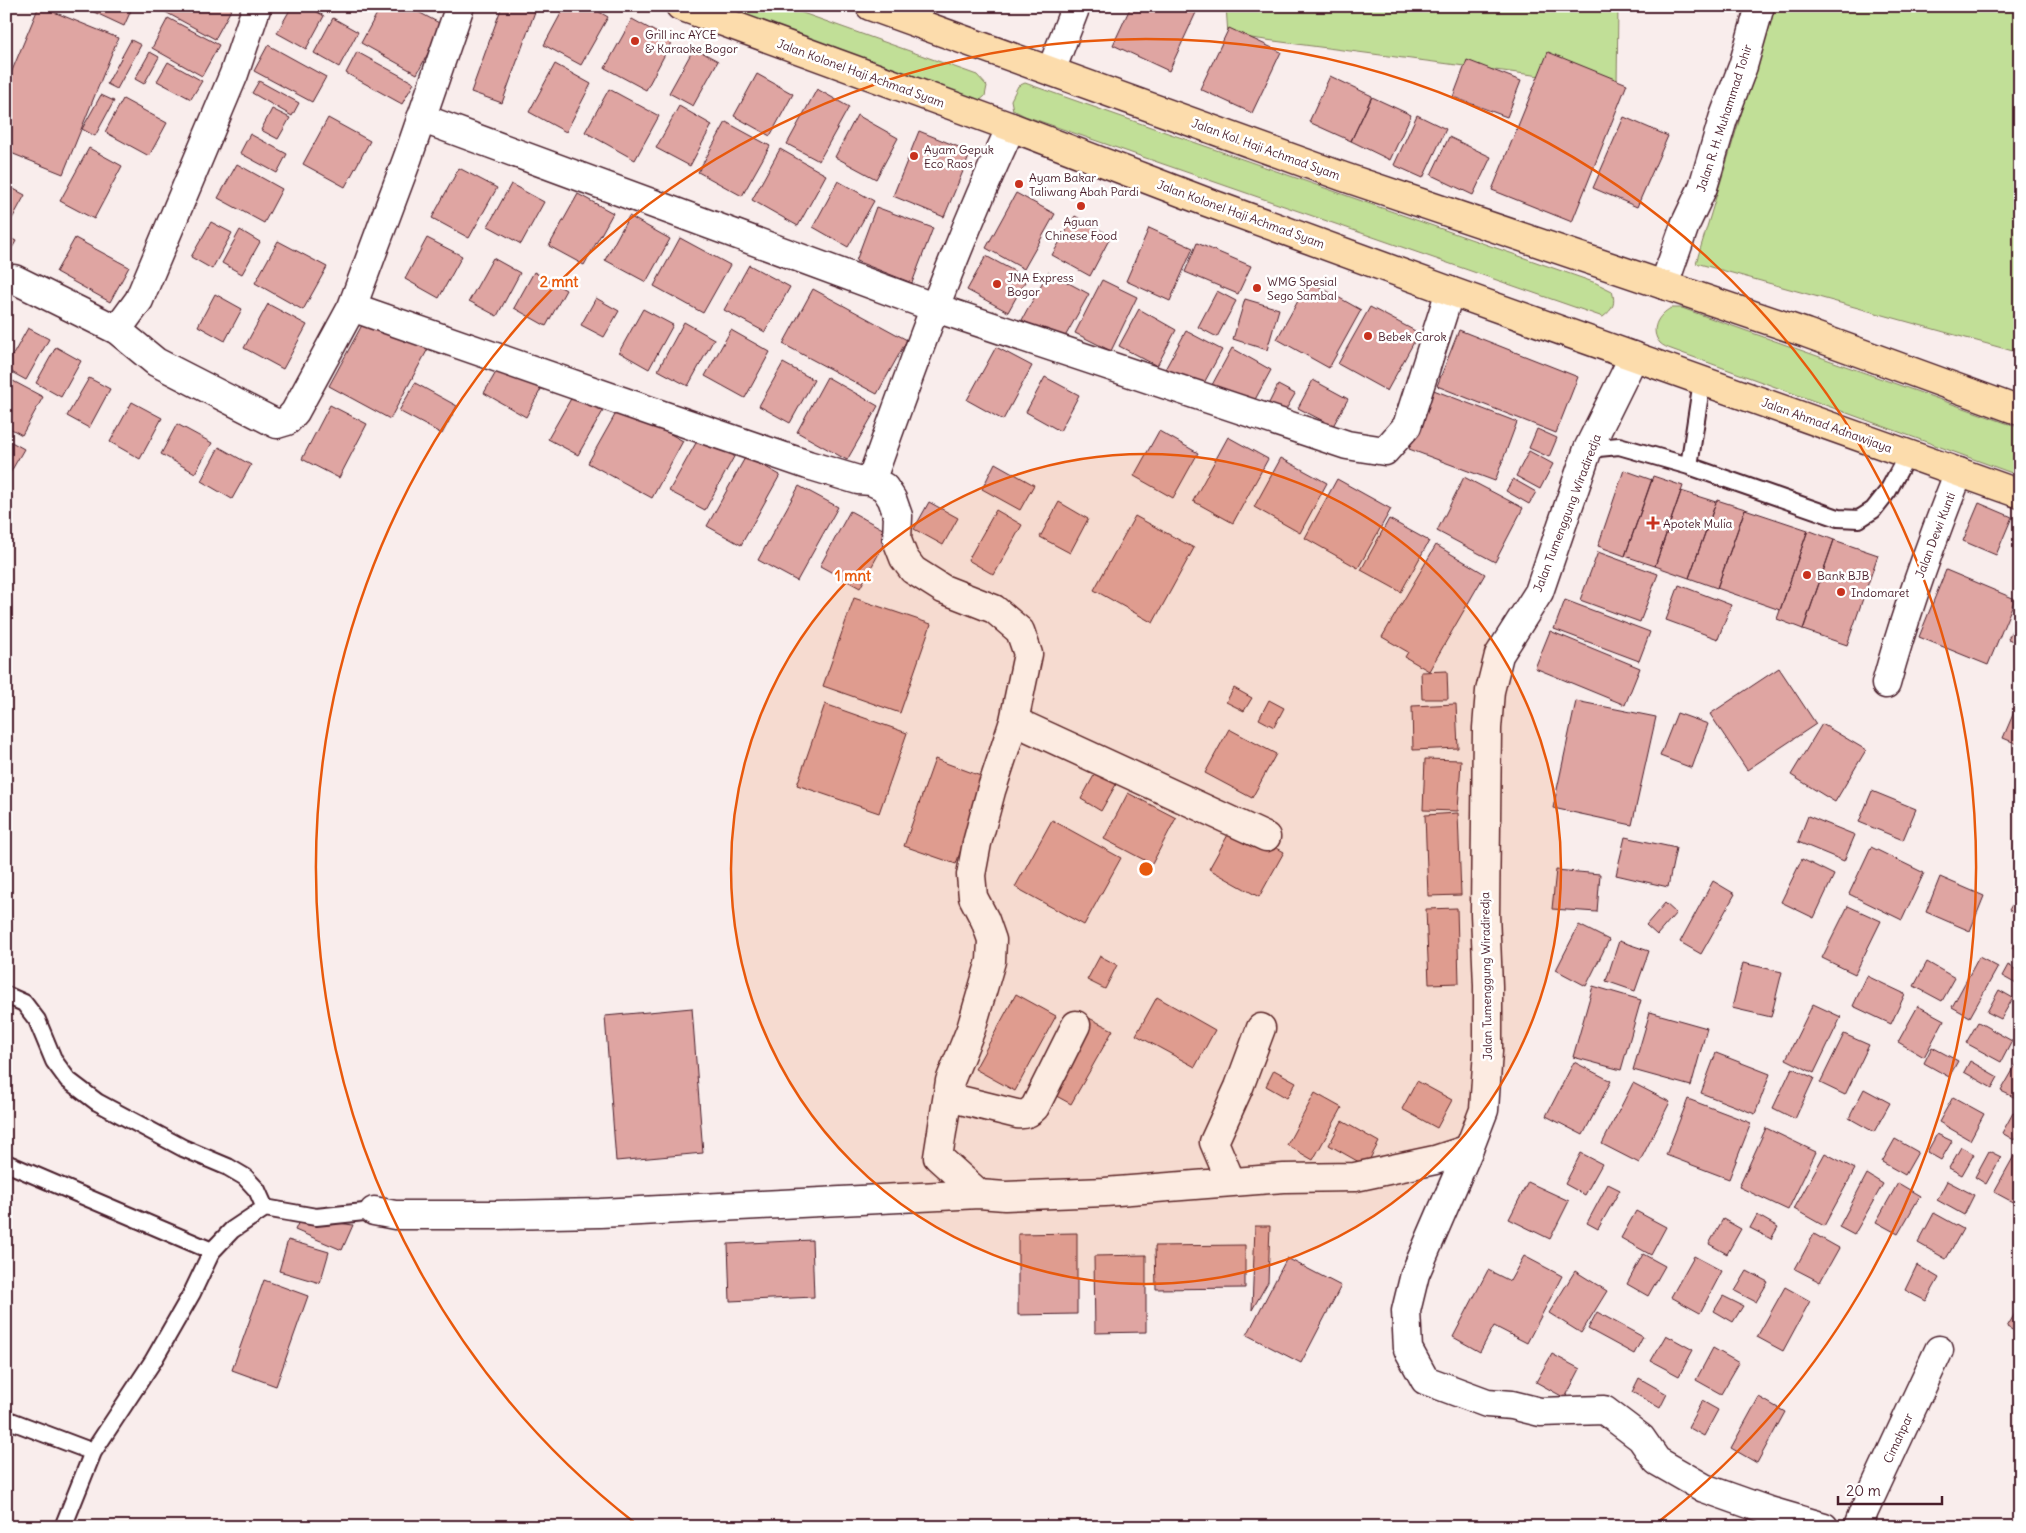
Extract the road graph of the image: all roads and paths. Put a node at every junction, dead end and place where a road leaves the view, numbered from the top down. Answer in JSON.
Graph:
{"nodes":[{"id":1,"x":258,"y":6,"type":"edge"},
{"id":2,"x":460,"y":6,"type":"edge"},
{"id":3,"x":680,"y":6,"type":"edge"},
{"id":4,"x":870,"y":6,"type":"edge"},
{"id":5,"x":1076,"y":6,"type":"edge"},
{"id":6,"x":1760,"y":6,"type":"edge"},
{"id":7,"x":1051,"y":71,"type":"junction"},
{"id":8,"x":421,"y":118,"type":"junction"},
{"id":9,"x":1012,"y":127,"type":"junction"},
{"id":10,"x":6,"y":282,"type":"edge"},
{"id":11,"x":1664,"y":285,"type":"junction"},
{"id":12,"x":1450,"y":291,"type":"junction"},
{"id":13,"x":352,"y":307,"type":"junction"},
{"id":14,"x":933,"y":307,"type":"junction"},
{"id":15,"x":117,"y":330,"type":"junction"},
{"id":16,"x":1634,"y":356,"type":"junction"},
{"id":17,"x":1702,"y":381,"type":"junction"},
{"id":18,"x":2020,"y":411,"type":"edge"},
{"id":19,"x":1588,"y":450,"type":"junction"},
{"id":20,"x":1908,"y":454,"type":"junction"},
{"id":21,"x":1689,"y":466,"type":"junction"},
{"id":22,"x":1959,"y":472,"type":"junction"},
{"id":23,"x":871,"y":481,"type":"junction"},
{"id":24,"x":2020,"y":494,"type":"edge"},
{"id":25,"x":1886,"y":684,"type":"dead end"},
{"id":26,"x":1014,"y":721,"type":"junction"},
{"id":27,"x":1266,"y":838,"type":"dead end"},
{"id":28,"x":6,"y":994,"type":"edge"},
{"id":29,"x":1076,"y":1025,"type":"dead end"},
{"id":30,"x":1261,"y":1028,"type":"dead end"},
{"id":31,"x":948,"y":1097,"type":"junction"},
{"id":32,"x":1469,"y":1149,"type":"junction"},
{"id":33,"x":6,"y":1163,"type":"edge"},
{"id":34,"x":1231,"y":1182,"type":"junction"},
{"id":35,"x":979,"y":1194,"type":"junction"},
{"id":36,"x":265,"y":1208,"type":"junction"},
{"id":37,"x":374,"y":1211,"type":"joint"},
{"id":38,"x":212,"y":1252,"type":"junction"},
{"id":39,"x":1939,"y":1350,"type":"dead end"},
{"id":40,"x":6,"y":1419,"type":"edge"},
{"id":41,"x":93,"y":1452,"type":"junction"},
{"id":42,"x":63,"y":1527,"type":"edge"},
{"id":43,"x":1824,"y":1527,"type":"edge"},
{"id":44,"x":1858,"y":1527,"type":"edge"}],
"edges":[{"from":1,"to":15,"type":"street"},
{"from":2,"to":8,"type":"street"},
{"from":3,"to":9,"type":"main road","name":"Jalan Kolonel Haji Achmad Syam"},
{"from":4,"to":7,"type":"main road","name":"Jalan Kol. Haji Achmad Syam"},
{"from":5,"to":7,"type":"street"},
{"from":6,"to":11,"type":"street","name":"Jalan R. H. Muhammad Tohir"},
{"from":7,"to":11,"type":"main road","name":"Jalan Kol. Haji Achmad Syam"},
{"from":8,"to":13,"type":"street"},
{"from":8,"to":14,"type":"street"},
{"from":9,"to":12,"type":"main road","name":"Jalan Kolonel Haji Achmad Syam"},
{"from":9,"to":14,"type":"street"},
{"from":10,"to":15,"type":"street"},
{"from":11,"to":18,"type":"main road"},
{"from":12,"to":14,"type":"street"},
{"from":12,"to":16,"type":"main road","name":"Jalan Kolonel Haji Achmad Syam"},
{"from":13,"to":15,"type":"street"},
{"from":13,"to":23,"type":"street"},
{"from":14,"to":23,"type":"street"},
{"from":16,"to":17,"type":"main road","name":"Jalan Ahmad Adnawijaya"},
{"from":16,"to":19,"type":"street","name":"Jalan Tumenggung Wiradiredja"},
{"from":17,"to":20,"type":"main road","name":"Jalan Ahmad Adnawijaya"},
{"from":17,"to":21,"type":"lane"},
{"from":19,"to":21,"type":"lane"},
{"from":19,"to":32,"type":"street","name":"Jalan Tumenggung Wiradiredja"},
{"from":20,"to":21,"type":"lane"},
{"from":20,"to":22,"type":"main road","name":"Jalan Ahmad Adnawijaya"},
{"from":22,"to":24,"type":"main road","name":"Jalan Ahmad Adnawijaya"},
{"from":22,"to":25,"type":"street","name":"Jalan Dewi Kunti"},
{"from":23,"to":26,"type":"street"},
{"from":26,"to":27,"type":"street"},
{"from":26,"to":31,"type":"street"},
{"from":28,"to":36,"type":"lane"},
{"from":29,"to":31,"type":"street"},
{"from":30,"to":34,"type":"street"},
{"from":31,"to":35,"type":"street"},
{"from":32,"to":34,"type":"street"},
{"from":32,"to":43,"type":"street","name":"Jalan Tumenggung Wiradiredja"},
{"from":33,"to":38,"type":"lane"},
{"from":34,"to":35,"type":"street"},
{"from":35,"to":37,"type":"street"},
{"from":36,"to":37,"type":"lane"},
{"from":36,"to":38,"type":"lane"},
{"from":38,"to":41,"type":"lane"},
{"from":39,"to":44,"type":"street","name":"Cimahpar"},
{"from":40,"to":41,"type":"lane"},
{"from":41,"to":42,"type":"lane"}]}
